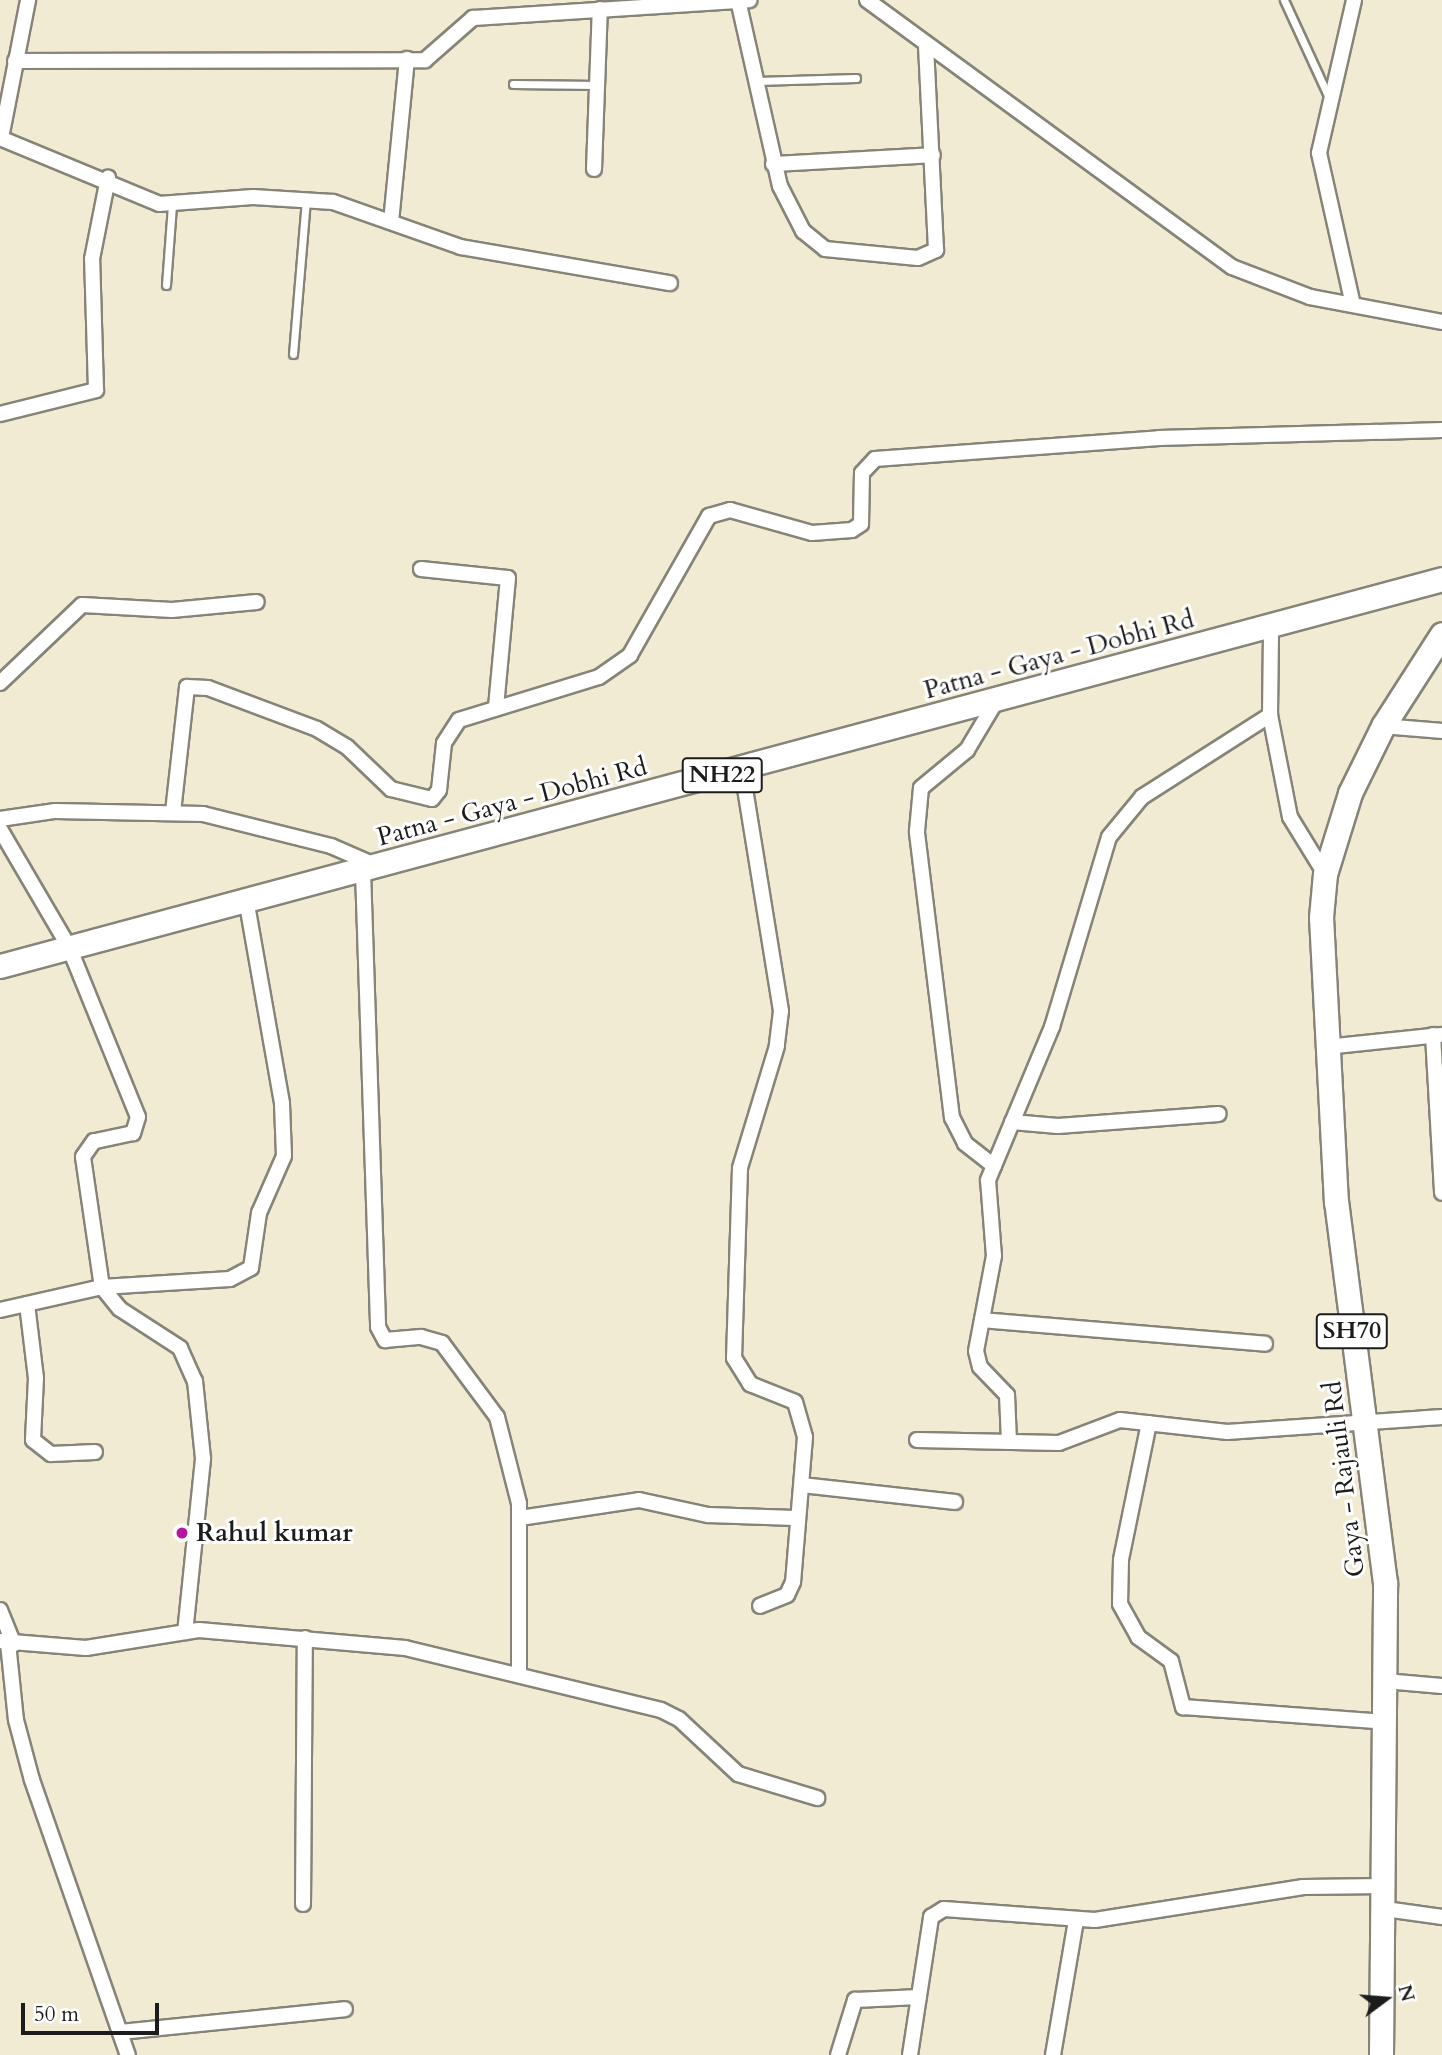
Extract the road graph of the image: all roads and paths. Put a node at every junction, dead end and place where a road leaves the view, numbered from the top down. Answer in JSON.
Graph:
{"nodes":[{"id":1,"x":28,"y":0,"type":"edge"},
{"id":2,"x":738,"y":0,"type":"edge"},
{"id":3,"x":749,"y":0,"type":"edge"},
{"id":4,"x":867,"y":0,"type":"edge"},
{"id":5,"x":1284,"y":0,"type":"edge"},
{"id":6,"x":1354,"y":0,"type":"edge"},
{"id":7,"x":600,"y":9,"type":"junction"},
{"id":8,"x":926,"y":44,"type":"junction"},
{"id":9,"x":407,"y":59,"type":"junction"},
{"id":10,"x":15,"y":61,"type":"junction"},
{"id":11,"x":856,"y":78,"type":"dead end"},
{"id":12,"x":752,"y":82,"type":"junction"},
{"id":13,"x":513,"y":84,"type":"dead end"},
{"id":14,"x":598,"y":85,"type":"junction"},
{"id":15,"x":1331,"y":102,"type":"junction"},
{"id":16,"x":0,"y":138,"type":"edge"},
{"id":17,"x":933,"y":155,"type":"junction"},
{"id":18,"x":773,"y":164,"type":"junction"},
{"id":19,"x":594,"y":169,"type":"dead end"},
{"id":20,"x":108,"y":178,"type":"junction"},
{"id":21,"x":306,"y":199,"type":"junction"},
{"id":22,"x":172,"y":205,"type":"junction"},
{"id":23,"x":391,"y":222,"type":"junction"},
{"id":24,"x":670,"y":283,"type":"dead end"},
{"id":25,"x":166,"y":285,"type":"dead end"},
{"id":26,"x":1353,"y":305,"type":"junction"},
{"id":27,"x":1442,"y":321,"type":"edge"},
{"id":28,"x":293,"y":354,"type":"dead end"},
{"id":29,"x":0,"y":414,"type":"edge"},
{"id":30,"x":1442,"y":430,"type":"edge"},
{"id":31,"x":421,"y":569,"type":"dead end"},
{"id":32,"x":1442,"y":579,"type":"edge"},
{"id":33,"x":257,"y":602,"type":"dead end"},
{"id":34,"x":1271,"y":626,"type":"junction"},
{"id":35,"x":1442,"y":634,"type":"edge"},
{"id":36,"x":0,"y":683,"type":"edge"},
{"id":37,"x":995,"y":703,"type":"junction"},
{"id":38,"x":496,"y":708,"type":"junction"},
{"id":39,"x":1270,"y":715,"type":"junction"},
{"id":40,"x":1383,"y":726,"type":"junction"},
{"id":41,"x":1442,"y":731,"type":"edge"},
{"id":42,"x":742,"y":770,"type":"junction"},
{"id":43,"x":173,"y":812,"type":"junction"},
{"id":44,"x":0,"y":819,"type":"edge"},
{"id":45,"x":0,"y":829,"type":"edge"},
{"id":46,"x":371,"y":869,"type":"junction"},
{"id":47,"x":1325,"y":874,"type":"junction"},
{"id":48,"x":246,"y":899,"type":"junction"},
{"id":49,"x":69,"y":947,"type":"junction"},
{"id":50,"x":0,"y":966,"type":"edge"},
{"id":51,"x":1438,"y":1035,"type":"edge"},
{"id":52,"x":1326,"y":1047,"type":"junction"},
{"id":53,"x":1219,"y":1114,"type":"dead end"},
{"id":54,"x":1012,"y":1122,"type":"junction"},
{"id":55,"x":994,"y":1166,"type":"junction"},
{"id":56,"x":1442,"y":1193,"type":"edge"},
{"id":57,"x":102,"y":1287,"type":"junction"},
{"id":58,"x":27,"y":1304,"type":"junction"},
{"id":59,"x":0,"y":1310,"type":"edge"},
{"id":60,"x":982,"y":1321,"type":"junction"},
{"id":61,"x":1265,"y":1344,"type":"dead end"},
{"id":62,"x":1442,"y":1417,"type":"edge"},
{"id":63,"x":1150,"y":1423,"type":"junction"},
{"id":64,"x":1368,"y":1423,"type":"junction"},
{"id":65,"x":917,"y":1440,"type":"dead end"},
{"id":66,"x":1009,"y":1442,"type":"junction"},
{"id":67,"x":94,"y":1452,"type":"dead end"},
{"id":68,"x":802,"y":1485,"type":"junction"},
{"id":69,"x":955,"y":1502,"type":"dead end"},
{"id":70,"x":520,"y":1518,"type":"junction"},
{"id":71,"x":795,"y":1518,"type":"junction"},
{"id":72,"x":760,"y":1606,"type":"dead end"},
{"id":73,"x":0,"y":1610,"type":"edge"},
{"id":74,"x":185,"y":1632,"type":"junction"},
{"id":75,"x":305,"y":1638,"type":"junction"},
{"id":76,"x":7,"y":1643,"type":"edge"},
{"id":77,"x":519,"y":1675,"type":"junction"},
{"id":78,"x":1385,"y":1681,"type":"junction"},
{"id":79,"x":1442,"y":1686,"type":"edge"},
{"id":80,"x":1385,"y":1722,"type":"junction"},
{"id":81,"x":817,"y":1798,"type":"dead end"},
{"id":82,"x":1385,"y":1898,"type":"junction"},
{"id":83,"x":303,"y":1904,"type":"dead end"},
{"id":84,"x":1442,"y":1917,"type":"edge"},
{"id":85,"x":1076,"y":1920,"type":"junction"},
{"id":86,"x":919,"y":1997,"type":"junction"},
{"id":87,"x":345,"y":2009,"type":"dead end"},
{"id":88,"x":120,"y":2032,"type":"junction"},
{"id":89,"x":128,"y":2055,"type":"edge"},
{"id":90,"x":838,"y":2055,"type":"edge"},
{"id":91,"x":910,"y":2055,"type":"edge"},
{"id":92,"x":1053,"y":2055,"type":"edge"},
{"id":93,"x":1381,"y":2055,"type":"edge"}],
"edges":[{"from":1,"to":10,"type":"street"},
{"from":2,"to":3,"type":"street"},
{"from":2,"to":7,"type":"street"},
{"from":2,"to":12,"type":"street"},
{"from":4,"to":8,"type":"street"},
{"from":5,"to":15,"type":"lane"},
{"from":6,"to":15,"type":"street"},
{"from":7,"to":9,"type":"street"},
{"from":7,"to":14,"type":"street"},
{"from":8,"to":17,"type":"street"},
{"from":8,"to":26,"type":"street"},
{"from":9,"to":10,"type":"street"},
{"from":9,"to":23,"type":"street"},
{"from":10,"to":16,"type":"street"},
{"from":11,"to":12,"type":"lane"},
{"from":12,"to":18,"type":"street"},
{"from":13,"to":14,"type":"lane"},
{"from":14,"to":19,"type":"street"},
{"from":15,"to":26,"type":"street"},
{"from":16,"to":20,"type":"street"},
{"from":17,"to":18,"type":"street"},
{"from":17,"to":18,"type":"street"},
{"from":20,"to":22,"type":"street"},
{"from":20,"to":29,"type":"street"},
{"from":21,"to":22,"type":"street"},
{"from":21,"to":23,"type":"street"},
{"from":21,"to":28,"type":"lane"},
{"from":22,"to":25,"type":"lane"},
{"from":23,"to":24,"type":"street"},
{"from":26,"to":27,"type":"street"},
{"from":30,"to":38,"type":"street"},
{"from":31,"to":38,"type":"street"},
{"from":32,"to":34,"type":"main road","name":"Patna - Gaya - Dobhi Rd","number":"NH22"},
{"from":33,"to":36,"type":"street"},
{"from":34,"to":37,"type":"main road","name":"Patna - Gaya - Dobhi Rd","number":"NH22"},
{"from":34,"to":39,"type":"street"},
{"from":35,"to":40,"type":"main road","name":"Gaya - Rajauli Rd","number":"SH70"},
{"from":37,"to":42,"type":"main road","name":"Patna - Gaya - Dobhi Rd","number":"NH22"},
{"from":37,"to":55,"type":"street"},
{"from":38,"to":43,"type":"street"},
{"from":39,"to":47,"type":"street"},
{"from":39,"to":54,"type":"street"},
{"from":40,"to":41,"type":"street"},
{"from":40,"to":47,"type":"main road","name":"Gaya - Rajauli Rd","number":"SH70"},
{"from":42,"to":46,"type":"main road","name":"Patna - Gaya - Dobhi Rd","number":"NH22"},
{"from":42,"to":68,"type":"street"},
{"from":43,"to":44,"type":"street"},
{"from":43,"to":46,"type":"street"},
{"from":45,"to":49,"type":"street"},
{"from":46,"to":48,"type":"main road","name":"Patna - Gaya - Dobhi Rd","number":"NH22"},
{"from":46,"to":70,"type":"street"},
{"from":47,"to":52,"type":"main road","name":"Gaya - Rajauli Rd","number":"SH70"},
{"from":48,"to":49,"type":"main road","name":"Patna - Gaya - Dobhi Rd","number":"NH22"},
{"from":48,"to":57,"type":"street"},
{"from":49,"to":50,"type":"main road","name":"Patna - Gaya - Dobhi Rd","number":"NH22"},
{"from":49,"to":57,"type":"street"},
{"from":51,"to":52,"type":"street"},
{"from":51,"to":56,"type":"street"},
{"from":52,"to":64,"type":"main road","name":"Gaya - Rajauli Rd","number":"SH70"},
{"from":53,"to":54,"type":"street"},
{"from":54,"to":55,"type":"street"},
{"from":55,"to":60,"type":"street"},
{"from":57,"to":58,"type":"street"},
{"from":57,"to":74,"type":"street"},
{"from":58,"to":59,"type":"street"},
{"from":58,"to":67,"type":"street"},
{"from":60,"to":61,"type":"street"},
{"from":60,"to":66,"type":"street"},
{"from":62,"to":64,"type":"street"},
{"from":63,"to":64,"type":"street"},
{"from":63,"to":66,"type":"street"},
{"from":63,"to":80,"type":"street"},
{"from":64,"to":78,"type":"main road","name":"Gaya - Rajauli Rd","number":"SH70"},
{"from":65,"to":66,"type":"street"},
{"from":68,"to":69,"type":"street"},
{"from":68,"to":71,"type":"street"},
{"from":70,"to":71,"type":"street"},
{"from":70,"to":77,"type":"street"},
{"from":71,"to":72,"type":"street"},
{"from":73,"to":76,"type":"street"},
{"from":74,"to":75,"type":"street"},
{"from":74,"to":76,"type":"street"},
{"from":75,"to":77,"type":"street"},
{"from":75,"to":83,"type":"street"},
{"from":76,"to":88,"type":"street"},
{"from":77,"to":81,"type":"street"},
{"from":78,"to":79,"type":"street"},
{"from":78,"to":80,"type":"main road","name":"Gaya - Rajauli Rd","number":"SH70"},
{"from":80,"to":82,"type":"main road","name":"Gaya - Rajauli Rd","number":"SH70"},
{"from":82,"to":84,"type":"street"},
{"from":82,"to":85,"type":"street"},
{"from":82,"to":93,"type":"main road","name":"Gaya - Rajauli Rd","number":"SH70"},
{"from":85,"to":86,"type":"street"},
{"from":85,"to":92,"type":"street"},
{"from":86,"to":90,"type":"street"},
{"from":86,"to":91,"type":"street"},
{"from":87,"to":88,"type":"street"},
{"from":88,"to":89,"type":"street"}]}
